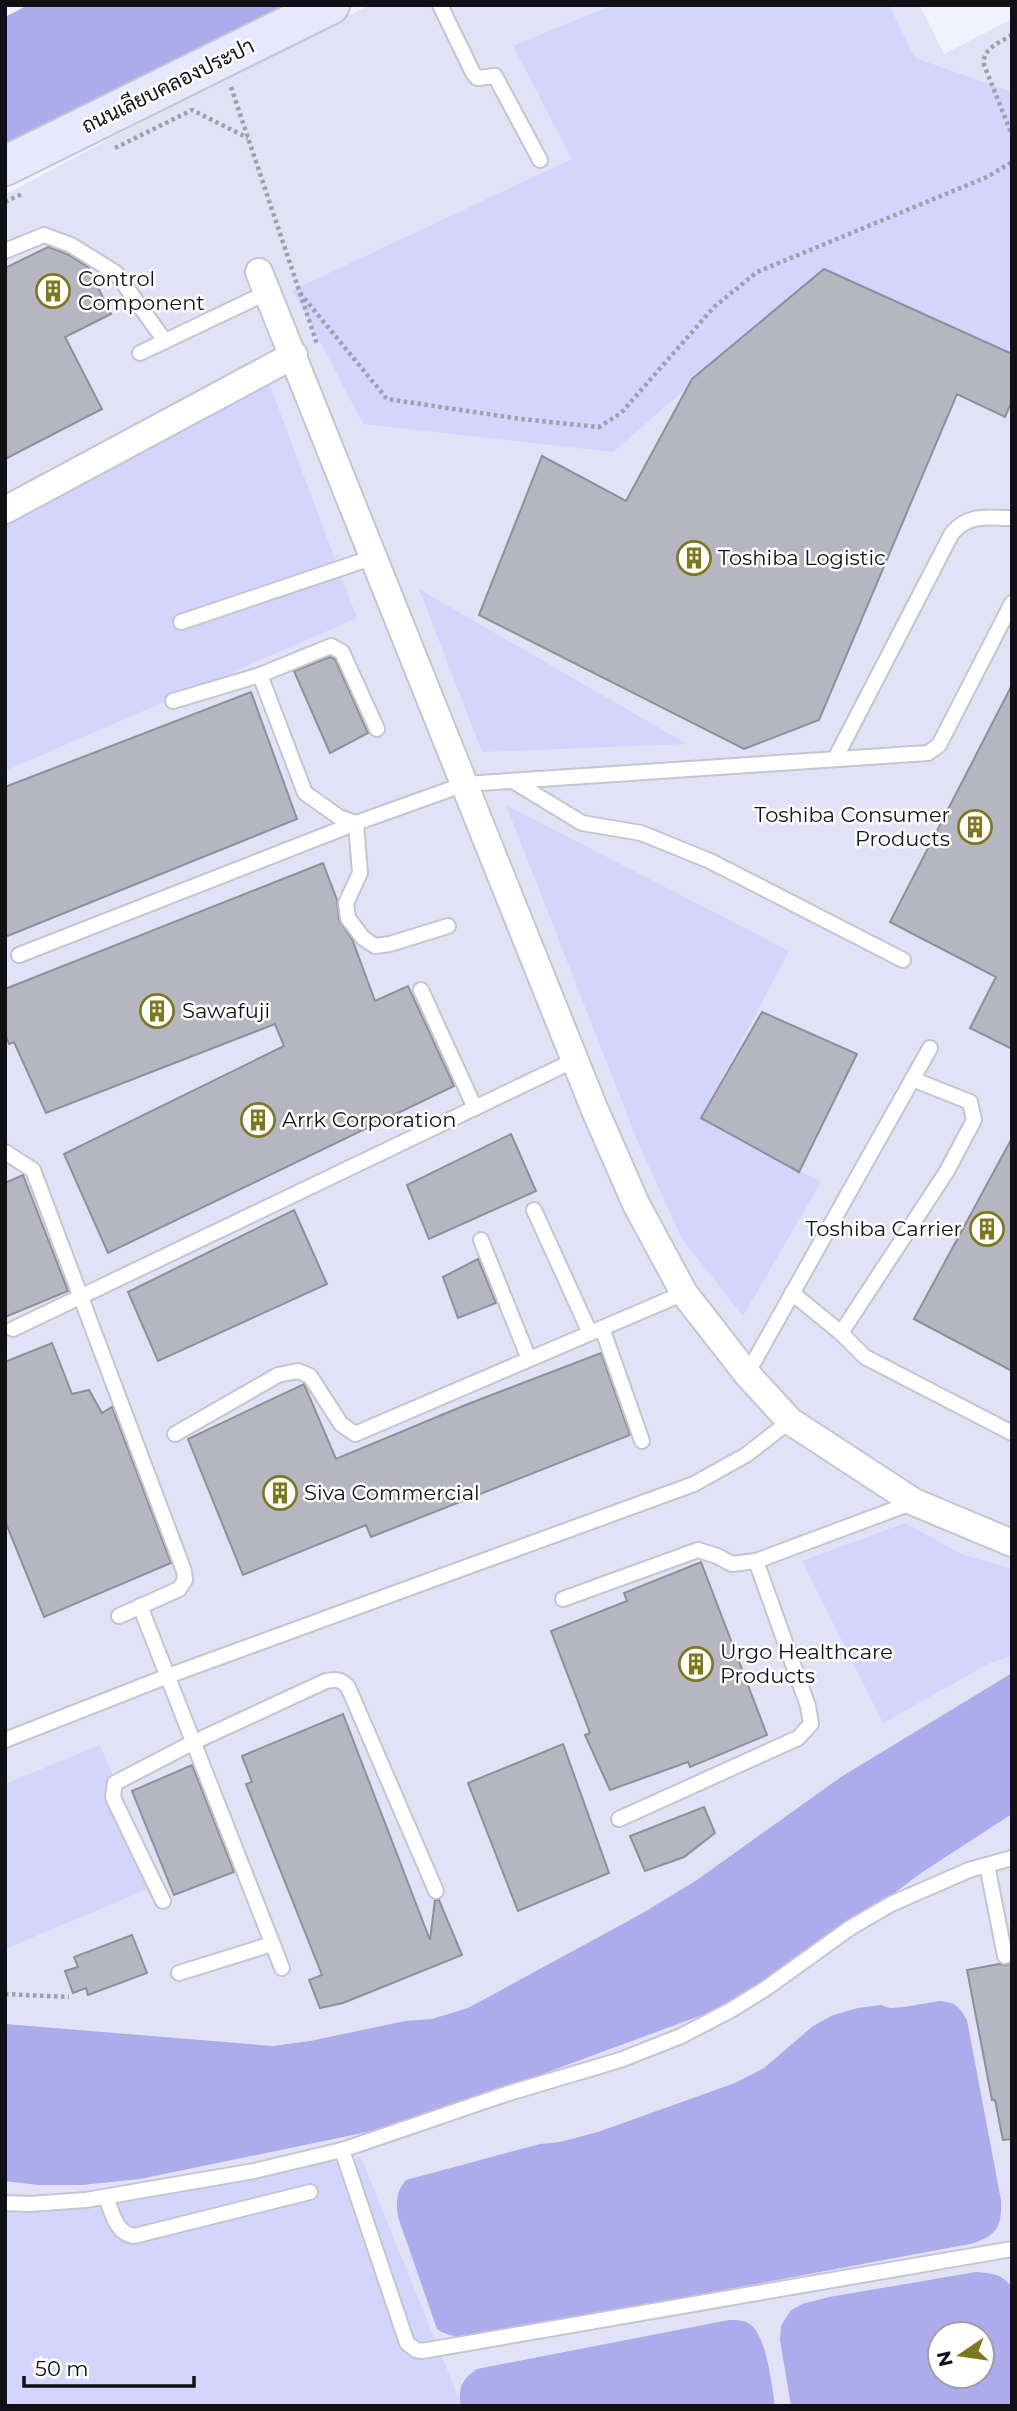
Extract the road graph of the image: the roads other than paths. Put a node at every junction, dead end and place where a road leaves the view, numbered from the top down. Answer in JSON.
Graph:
{"nodes":[{"id":1,"x":330,"y":5,"type":"edge"},
{"id":2,"x":440,"y":5,"type":"edge"},
{"id":3,"x":540,"y":160,"type":"dead end"},
{"id":4,"x":19,"y":178,"type":"edge"},
{"id":5,"x":5,"y":251,"type":"edge"},
{"id":6,"x":264,"y":282,"type":"joint"},
{"id":7,"x":166,"y":341,"type":"junction"},
{"id":8,"x":141,"y":353,"type":"dead end"},
{"id":9,"x":307,"y":353,"type":"junction"},
{"id":10,"x":5,"y":510,"type":"edge"},
{"id":11,"x":1012,"y":518,"type":"edge"},
{"id":12,"x":374,"y":557,"type":"junction"},
{"id":13,"x":1012,"y":603,"type":"edge"},
{"id":14,"x":181,"y":622,"type":"dead end"},
{"id":15,"x":260,"y":675,"type":"junction"},
{"id":16,"x":173,"y":701,"type":"dead end"},
{"id":17,"x":377,"y":729,"type":"dead end"},
{"id":18,"x":836,"y":757,"type":"junction"},
{"id":19,"x":513,"y":781,"type":"junction"},
{"id":20,"x":465,"y":784,"type":"junction"},
{"id":21,"x":356,"y":823,"type":"junction"},
{"id":22,"x":448,"y":926,"type":"dead end"},
{"id":23,"x":19,"y":955,"type":"dead end"},
{"id":24,"x":903,"y":960,"type":"dead end"},
{"id":25,"x":421,"y":990,"type":"dead end"},
{"id":26,"x":930,"y":1048,"type":"dead end"},
{"id":27,"x":575,"y":1060,"type":"junction"},
{"id":28,"x":912,"y":1079,"type":"junction"},
{"id":29,"x":475,"y":1108,"type":"junction"},
{"id":30,"x":5,"y":1152,"type":"edge"},
{"id":31,"x":534,"y":1210,"type":"dead end"},
{"id":32,"x":481,"y":1240,"type":"dead end"},
{"id":33,"x":684,"y":1293,"type":"junction"},
{"id":34,"x":792,"y":1293,"type":"junction"},
{"id":35,"x":80,"y":1297,"type":"junction"},
{"id":36,"x":13,"y":1329,"type":"dead end"},
{"id":37,"x":596,"y":1331,"type":"junction"},
{"id":38,"x":841,"y":1333,"type":"junction"},
{"id":39,"x":529,"y":1359,"type":"junction"},
{"id":40,"x":747,"y":1374,"type":"junction"},
{"id":41,"x":790,"y":1421,"type":"junction"},
{"id":42,"x":1012,"y":1433,"type":"edge"},
{"id":43,"x":175,"y":1434,"type":"dead end"},
{"id":44,"x":642,"y":1441,"type":"dead end"},
{"id":45,"x":914,"y":1502,"type":"junction"},
{"id":46,"x":1012,"y":1542,"type":"edge"},
{"id":47,"x":756,"y":1561,"type":"junction"},
{"id":48,"x":563,"y":1599,"type":"dead end"},
{"id":49,"x":141,"y":1606,"type":"junction"},
{"id":50,"x":119,"y":1616,"type":"dead end"},
{"id":51,"x":168,"y":1676,"type":"junction"},
{"id":52,"x":5,"y":1740,"type":"edge"},
{"id":53,"x":194,"y":1742,"type":"junction"},
{"id":54,"x":619,"y":1819,"type":"dead end"},
{"id":55,"x":1012,"y":1858,"type":"edge"},
{"id":56,"x":987,"y":1865,"type":"junction"},
{"id":57,"x":436,"y":1891,"type":"dead end"},
{"id":58,"x":163,"y":1901,"type":"dead end"},
{"id":59,"x":272,"y":1944,"type":"junction"},
{"id":60,"x":1005,"y":1956,"type":"dead end"},
{"id":61,"x":282,"y":1968,"type":"dead end"},
{"id":62,"x":178,"y":1973,"type":"dead end"},
{"id":63,"x":342,"y":2150,"type":"junction"},
{"id":64,"x":310,"y":2192,"type":"dead end"},
{"id":65,"x":106,"y":2197,"type":"junction"},
{"id":66,"x":5,"y":2203,"type":"edge"},
{"id":67,"x":1012,"y":2249,"type":"edge"}],
"edges":[{"from":1,"to":4,"type":"street","name":"ถนนเลียบคลองประปา"},
{"from":2,"to":3,"type":"lane"},
{"from":5,"to":7,"type":"lane"},
{"from":6,"to":7,"type":"lane"},
{"from":6,"to":9,"type":"street"},
{"from":7,"to":8,"type":"lane"},
{"from":9,"to":10,"type":"street"},
{"from":9,"to":12,"type":"street"},
{"from":11,"to":18,"type":"lane"},
{"from":12,"to":14,"type":"lane"},
{"from":12,"to":20,"type":"street"},
{"from":13,"to":18,"type":"lane"},
{"from":15,"to":16,"type":"lane"},
{"from":15,"to":17,"type":"lane"},
{"from":15,"to":21,"type":"lane"},
{"from":18,"to":19,"type":"lane"},
{"from":19,"to":20,"type":"lane"},
{"from":19,"to":24,"type":"lane"},
{"from":20,"to":21,"type":"lane"},
{"from":20,"to":27,"type":"street"},
{"from":21,"to":22,"type":"lane"},
{"from":21,"to":23,"type":"lane"},
{"from":25,"to":29,"type":"lane"},
{"from":26,"to":28,"type":"lane"},
{"from":27,"to":29,"type":"lane"},
{"from":27,"to":33,"type":"street"},
{"from":28,"to":34,"type":"lane"},
{"from":28,"to":38,"type":"lane"},
{"from":29,"to":35,"type":"lane"},
{"from":30,"to":35,"type":"lane"},
{"from":31,"to":37,"type":"lane"},
{"from":32,"to":39,"type":"lane"},
{"from":33,"to":37,"type":"lane"},
{"from":33,"to":40,"type":"street"},
{"from":34,"to":38,"type":"lane"},
{"from":34,"to":40,"type":"lane"},
{"from":35,"to":36,"type":"lane"},
{"from":35,"to":49,"type":"lane"},
{"from":37,"to":39,"type":"lane"},
{"from":37,"to":44,"type":"lane"},
{"from":38,"to":42,"type":"lane"},
{"from":39,"to":43,"type":"lane"},
{"from":40,"to":41,"type":"street"},
{"from":41,"to":45,"type":"street"},
{"from":41,"to":51,"type":"lane"},
{"from":45,"to":46,"type":"street"},
{"from":45,"to":47,"type":"lane"},
{"from":47,"to":48,"type":"lane"},
{"from":47,"to":54,"type":"lane"},
{"from":49,"to":50,"type":"lane"},
{"from":49,"to":51,"type":"lane"},
{"from":51,"to":52,"type":"lane"},
{"from":51,"to":53,"type":"lane"},
{"from":53,"to":57,"type":"lane"},
{"from":53,"to":58,"type":"lane"},
{"from":53,"to":59,"type":"lane"},
{"from":55,"to":56,"type":"lane"},
{"from":56,"to":60,"type":"lane"},
{"from":56,"to":63,"type":"lane"},
{"from":59,"to":61,"type":"lane"},
{"from":59,"to":62,"type":"lane"},
{"from":63,"to":65,"type":"lane"},
{"from":63,"to":67,"type":"lane"},
{"from":64,"to":65,"type":"lane"},
{"from":65,"to":66,"type":"lane"}]}
